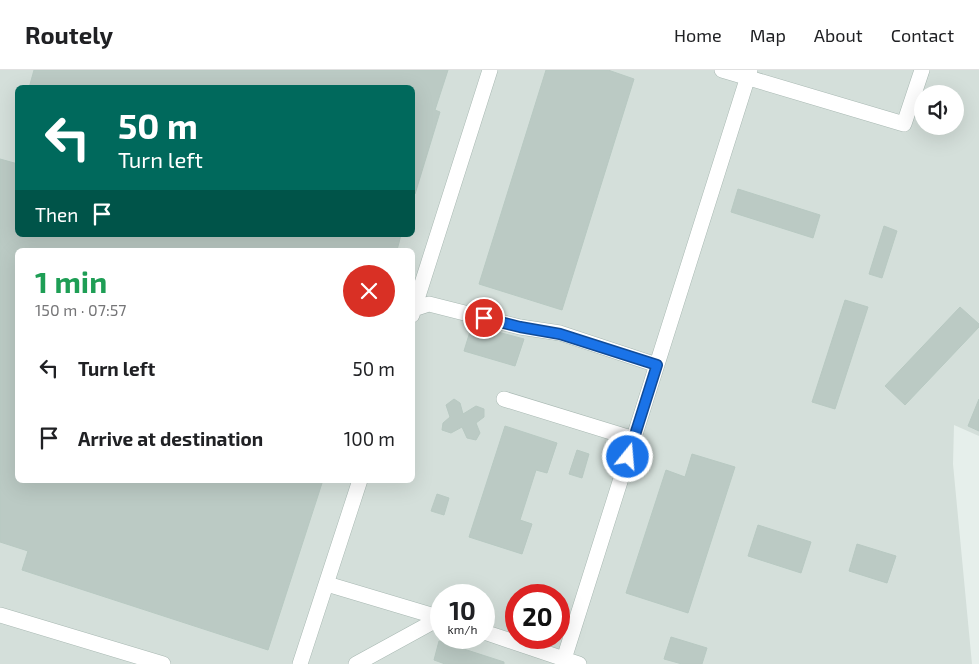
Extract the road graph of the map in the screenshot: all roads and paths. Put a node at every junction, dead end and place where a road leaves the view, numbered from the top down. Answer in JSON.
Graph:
{"nodes":[{"id":1,"x":490,"y":70,"type":"edge"},
{"id":2,"x":722,"y":70,"type":"edge"},
{"id":3,"x":922,"y":70,"type":"edge"},
{"id":4,"x":749,"y":74,"type":"edge"},
{"id":5,"x":420,"y":291,"type":"junction"},
{"id":6,"x":430,"y":304,"type":"junction"},
{"id":7,"x":415,"y":306,"type":"edge"},
{"id":8,"x":415,"y":311,"type":"edge"},
{"id":9,"x":657,"y":365,"type":"junction"},
{"id":10,"x":504,"y":399,"type":"dead end"},
{"id":11,"x":634,"y":439,"type":"junction"},
{"id":12,"x":359,"y":483,"type":"edge"},
{"id":13,"x":327,"y":584,"type":"junction"},
{"id":14,"x":0,"y":615,"type":"edge"},
{"id":15,"x":430,"y":615,"type":"edge"},
{"id":16,"x":430,"y":623,"type":"edge"},
{"id":17,"x":495,"y":636,"type":"edge"},
{"id":18,"x":564,"y":659,"type":"junction"},
{"id":19,"x":163,"y":664,"type":"edge"},
{"id":20,"x":300,"y":664,"type":"edge"},
{"id":21,"x":356,"y":664,"type":"edge"},
{"id":22,"x":579,"y":664,"type":"edge"}],
"edges":[{"from":1,"to":5,"type":"lane"},
{"from":2,"to":4,"type":"lane"},
{"from":3,"to":4,"type":"lane"},
{"from":4,"to":9,"type":"lane"},
{"from":5,"to":6,"type":"lane"},
{"from":5,"to":7,"type":"lane"},
{"from":6,"to":8,"type":"lane"},
{"from":6,"to":9,"type":"lane"},
{"from":9,"to":11,"type":"lane"},
{"from":10,"to":11,"type":"lane"},
{"from":11,"to":18,"type":"lane"},
{"from":12,"to":13,"type":"lane"},
{"from":13,"to":15,"type":"lane"},
{"from":13,"to":20,"type":"lane"},
{"from":14,"to":19,"type":"lane"},
{"from":16,"to":21,"type":"lane"},
{"from":17,"to":18,"type":"lane"},
{"from":18,"to":22,"type":"lane"}]}
